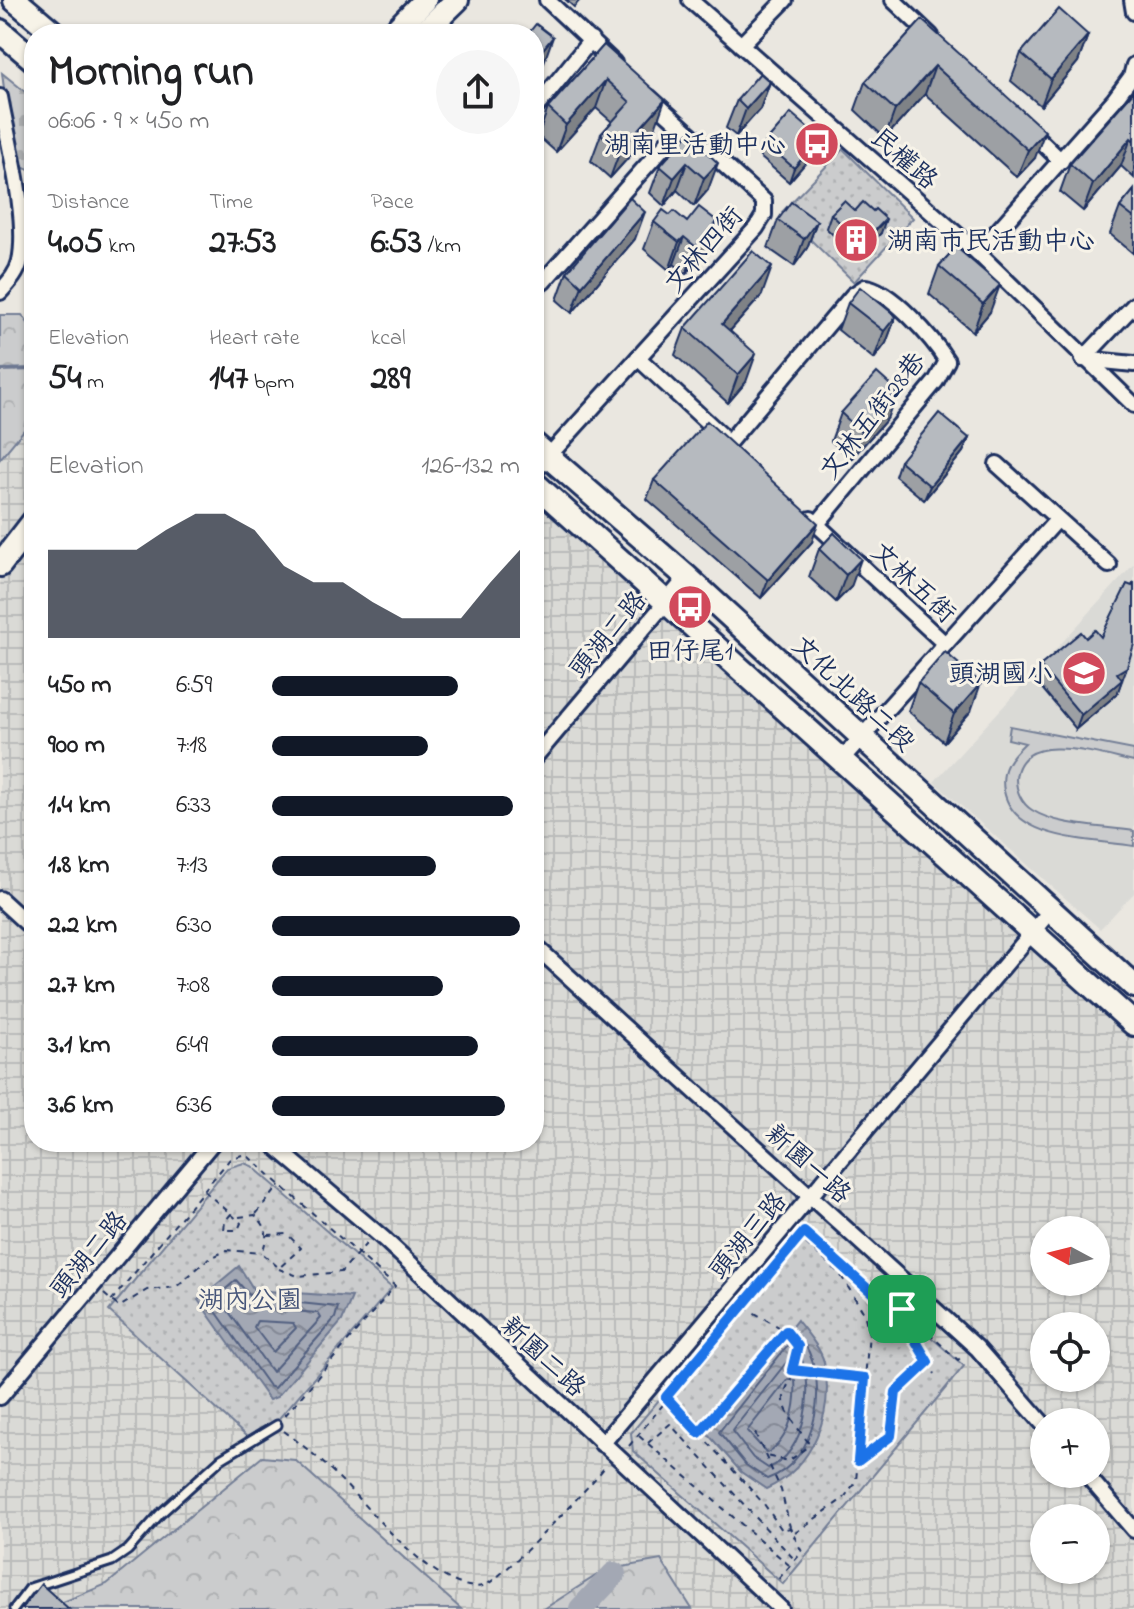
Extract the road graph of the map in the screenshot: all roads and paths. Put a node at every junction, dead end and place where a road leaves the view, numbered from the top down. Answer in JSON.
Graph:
{"nodes":[{"id":1,"x":15,"y":0,"type":"edge"},
{"id":2,"x":425,"y":0,"type":"edge"},
{"id":3,"x":457,"y":0,"type":"edge"},
{"id":4,"x":547,"y":0,"type":"edge"},
{"id":5,"x":690,"y":0,"type":"edge"},
{"id":6,"x":785,"y":0,"type":"edge"},
{"id":7,"x":893,"y":0,"type":"edge"},
{"id":8,"x":1132,"y":0,"type":"edge"},
{"id":9,"x":1134,"y":12,"type":"edge"},
{"id":10,"x":43,"y":24,"type":"edge"},
{"id":11,"x":402,"y":24,"type":"edge"},
{"id":12,"x":432,"y":24,"type":"edge"},
{"id":13,"x":0,"y":31,"type":"edge"},
{"id":14,"x":591,"y":40,"type":"junction"},
{"id":15,"x":938,"y":43,"type":"edge"},
{"id":16,"x":741,"y":45,"type":"junction"},
{"id":17,"x":24,"y":51,"type":"edge"},
{"id":18,"x":1134,"y":65,"type":"edge"},
{"id":19,"x":625,"y":73,"type":"edge"},
{"id":20,"x":636,"y":84,"type":"edge"},
{"id":21,"x":0,"y":97,"type":"edge"},
{"id":22,"x":544,"y":98,"type":"edge"},
{"id":23,"x":1016,"y":118,"type":"edge"},
{"id":24,"x":681,"y":127,"type":"junction"},
{"id":25,"x":1061,"y":161,"type":"junction"},
{"id":26,"x":978,"y":253,"type":"junction"},
{"id":27,"x":544,"y":281,"type":"edge"},
{"id":28,"x":0,"y":292,"type":"edge"},
{"id":29,"x":1134,"y":305,"type":"edge"},
{"id":30,"x":638,"y":358,"type":"junction"},
{"id":31,"x":1083,"y":359,"type":"junction"},
{"id":32,"x":1134,"y":364,"type":"edge"},
{"id":33,"x":1134,"y":405,"type":"edge"},
{"id":34,"x":544,"y":452,"type":"edge"},
{"id":35,"x":544,"y":461,"type":"edge"},
{"id":36,"x":997,"y":464,"type":"dead end"},
{"id":37,"x":544,"y":492,"type":"edge"},
{"id":38,"x":795,"y":504,"type":"edge"},
{"id":39,"x":1057,"y":520,"type":"junction"},
{"id":40,"x":817,"y":524,"type":"junction"},
{"id":41,"x":24,"y":534,"type":"edge"},
{"id":42,"x":0,"y":565,"type":"edge"},
{"id":43,"x":1109,"y":565,"type":"dead end"},
{"id":44,"x":687,"y":577,"type":"junction"},
{"id":45,"x":666,"y":602,"type":"junction"},
{"id":46,"x":945,"y":644,"type":"junction"},
{"id":47,"x":861,"y":738,"type":"junction"},
{"id":48,"x":544,"y":746,"type":"edge"},
{"id":49,"x":841,"y":760,"type":"junction"},
{"id":50,"x":0,"y":899,"type":"edge"},
{"id":51,"x":1051,"y":910,"type":"junction"},
{"id":52,"x":24,"y":921,"type":"edge"},
{"id":53,"x":1032,"y":932,"type":"junction"},
{"id":54,"x":544,"y":954,"type":"edge"},
{"id":55,"x":1134,"y":986,"type":"edge"},
{"id":56,"x":1134,"y":1024,"type":"edge"},
{"id":57,"x":205,"y":1152,"type":"edge"},
{"id":58,"x":282,"y":1152,"type":"edge"},
{"id":59,"x":280,"y":1184,"type":"junction"},
{"id":60,"x":204,"y":1190,"type":"junction"},
{"id":61,"x":810,"y":1197,"type":"junction"},
{"id":62,"x":231,"y":1214,"type":"junction"},
{"id":63,"x":255,"y":1215,"type":"junction"},
{"id":64,"x":239,"y":1217,"type":"junction"},
{"id":65,"x":810,"y":1226,"type":"dead end"},
{"id":66,"x":804,"y":1232,"type":"junction"},
{"id":67,"x":268,"y":1235,"type":"junction"},
{"id":68,"x":799,"y":1237,"type":"junction"},
{"id":69,"x":367,"y":1243,"type":"dead end"},
{"id":70,"x":262,"y":1253,"type":"junction"},
{"id":71,"x":357,"y":1254,"type":"junction"},
{"id":72,"x":863,"y":1267,"type":"dead end"},
{"id":73,"x":279,"y":1268,"type":"junction"},
{"id":74,"x":844,"y":1268,"type":"junction"},
{"id":75,"x":840,"y":1274,"type":"junction"},
{"id":76,"x":855,"y":1277,"type":"junction"},
{"id":77,"x":874,"y":1277,"type":"dead end"},
{"id":78,"x":865,"y":1287,"type":"junction"},
{"id":79,"x":104,"y":1293,"type":"dead end"},
{"id":80,"x":892,"y":1293,"type":"dead end"},
{"id":81,"x":111,"y":1301,"type":"junction"},
{"id":82,"x":883,"y":1303,"type":"junction"},
{"id":83,"x":906,"y":1305,"type":"dead end"},
{"id":84,"x":742,"y":1306,"type":"junction"},
{"id":85,"x":902,"y":1309,"type":"junction"},
{"id":86,"x":897,"y":1315,"type":"junction"},
{"id":87,"x":914,"y":1321,"type":"junction"},
{"id":88,"x":907,"y":1326,"type":"junction"},
{"id":89,"x":786,"y":1331,"type":"junction"},
{"id":90,"x":963,"y":1356,"type":"dead end"},
{"id":91,"x":928,"y":1362,"type":"junction"},
{"id":92,"x":792,"y":1370,"type":"junction"},
{"id":93,"x":935,"y":1374,"type":"dead end"},
{"id":94,"x":865,"y":1378,"type":"junction"},
{"id":95,"x":661,"y":1391,"type":"dead end"},
{"id":96,"x":0,"y":1397,"type":"edge"},
{"id":97,"x":666,"y":1397,"type":"junction"},
{"id":98,"x":1030,"y":1409,"type":"edge"},
{"id":99,"x":277,"y":1425,"type":"junction"},
{"id":100,"x":699,"y":1433,"type":"junction"},
{"id":101,"x":755,"y":1433,"type":"dead end"},
{"id":102,"x":638,"y":1434,"type":"junction"},
{"id":103,"x":648,"y":1443,"type":"junction"},
{"id":104,"x":602,"y":1444,"type":"junction"},
{"id":105,"x":626,"y":1450,"type":"dead end"},
{"id":106,"x":766,"y":1456,"type":"junction"},
{"id":107,"x":858,"y":1461,"type":"junction"},
{"id":108,"x":606,"y":1466,"type":"dead end"},
{"id":109,"x":1098,"y":1488,"type":"edge"},
{"id":110,"x":790,"y":1528,"type":"junction"},
{"id":111,"x":1134,"y":1530,"type":"edge"},
{"id":112,"x":795,"y":1533,"type":"junction"},
{"id":113,"x":795,"y":1560,"type":"junction"},
{"id":114,"x":790,"y":1566,"type":"junction"},
{"id":115,"x":775,"y":1583,"type":"dead end"},
{"id":116,"x":14,"y":1609,"type":"edge"},
{"id":117,"x":781,"y":1609,"type":"edge"}],
"edges":[{"from":1,"to":10,"type":"street"},
{"from":2,"to":11,"type":"street"},
{"from":3,"to":12,"type":"street"},
{"from":4,"to":14,"type":"street"},
{"from":5,"to":16,"type":"street","name":"民權路"},
{"from":6,"to":16,"type":"street"},
{"from":7,"to":15,"type":"street"},
{"from":8,"to":9,"type":"street"},
{"from":13,"to":17,"type":"street"},
{"from":14,"to":19,"type":"street"},
{"from":14,"to":22,"type":"street"},
{"from":16,"to":26,"type":"street","name":"民權路"},
{"from":18,"to":25,"type":"street"},
{"from":20,"to":24,"type":"street","name":"文林四街"},
{"from":21,"to":28,"type":"street"},
{"from":23,"to":25,"type":"street"},
{"from":24,"to":27,"type":"street"},
{"from":24,"to":30,"type":"street","name":"文林四街"},
{"from":25,"to":26,"type":"street"},
{"from":26,"to":31,"type":"street","name":"民權路"},
{"from":29,"to":31,"type":"street"},
{"from":30,"to":34,"type":"street","name":"文林四街"},
{"from":30,"to":40,"type":"street","name":"文林五街28巷"},
{"from":31,"to":32,"type":"street"},
{"from":31,"to":33,"type":"street","name":"民權路"},
{"from":35,"to":44,"type":"street","name":"文化北路二段"},
{"from":36,"to":39,"type":"street"},
{"from":37,"to":45,"type":"street"},
{"from":38,"to":40,"type":"street","name":"文林五街"},
{"from":39,"to":43,"type":"street"},
{"from":39,"to":46,"type":"street"},
{"from":40,"to":46,"type":"street","name":"文林五街"},
{"from":41,"to":42,"type":"street"},
{"from":44,"to":45,"type":"street","name":"頭湖二路"},
{"from":44,"to":47,"type":"street","name":"文化北路二段"},
{"from":45,"to":48,"type":"street","name":"頭湖二路"},
{"from":45,"to":49,"type":"street"},
{"from":46,"to":47,"type":"street"},
{"from":47,"to":49,"type":"street"},
{"from":47,"to":51,"type":"street","name":"文化北路二段"},
{"from":49,"to":53,"type":"street"},
{"from":50,"to":52,"type":"street"},
{"from":51,"to":53,"type":"street","name":"頭湖三路"},
{"from":51,"to":55,"type":"street","name":"文化北路二段"},
{"from":53,"to":56,"type":"street"},
{"from":53,"to":61,"type":"street","name":"頭湖三路"},
{"from":54,"to":61,"type":"street","name":"新園一路"},
{"from":57,"to":96,"type":"street","name":"頭湖二路"},
{"from":58,"to":104,"type":"street","name":"新園二路"},
{"from":59,"to":60,"type":"path"},
{"from":59,"to":63,"type":"path"},
{"from":59,"to":71,"type":"path"},
{"from":60,"to":62,"type":"path"},
{"from":60,"to":81,"type":"path"},
{"from":61,"to":98,"type":"street","name":"新園一路"},
{"from":61,"to":104,"type":"street","name":"頭湖三路"},
{"from":62,"to":64,"type":"path"},
{"from":62,"to":64,"type":"path"},
{"from":63,"to":64,"type":"path"},
{"from":63,"to":67,"type":"path"},
{"from":65,"to":66,"type":"path"},
{"from":66,"to":68,"type":"path"},
{"from":66,"to":74,"type":"path"},
{"from":67,"to":70,"type":"path"},
{"from":67,"to":73,"type":"path"},
{"from":68,"to":75,"type":"path"},
{"from":68,"to":84,"type":"path"},
{"from":69,"to":71,"type":"path"},
{"from":70,"to":73,"type":"path"},
{"from":70,"to":81,"type":"path"},
{"from":71,"to":73,"type":"path"},
{"from":71,"to":99,"type":"path"},
{"from":72,"to":76,"type":"path"},
{"from":74,"to":75,"type":"path"},
{"from":74,"to":76,"type":"path"},
{"from":75,"to":94,"type":"path"},
{"from":76,"to":78,"type":"path"},
{"from":77,"to":78,"type":"path"},
{"from":78,"to":82,"type":"path"},
{"from":79,"to":81,"type":"path"},
{"from":80,"to":82,"type":"path"},
{"from":82,"to":86,"type":"path"},
{"from":83,"to":85,"type":"path"},
{"from":84,"to":89,"type":"path"},
{"from":84,"to":97,"type":"path"},
{"from":85,"to":86,"type":"path"},
{"from":85,"to":87,"type":"path"},
{"from":86,"to":88,"type":"path"},
{"from":87,"to":88,"type":"path"},
{"from":87,"to":90,"type":"path"},
{"from":88,"to":91,"type":"path"},
{"from":89,"to":92,"type":"path"},
{"from":89,"to":100,"type":"path"},
{"from":91,"to":93,"type":"path"},
{"from":91,"to":107,"type":"path"},
{"from":92,"to":94,"type":"path"},
{"from":92,"to":106,"type":"path"},
{"from":94,"to":107,"type":"path"},
{"from":95,"to":97,"type":"path"},
{"from":97,"to":100,"type":"path"},
{"from":97,"to":102,"type":"path"},
{"from":99,"to":108,"type":"path"},
{"from":99,"to":116,"type":"lane"},
{"from":100,"to":110,"type":"path"},
{"from":101,"to":106,"type":"path"},
{"from":102,"to":103,"type":"path"},
{"from":102,"to":105,"type":"path"},
{"from":103,"to":113,"type":"path"},
{"from":103,"to":114,"type":"path"},
{"from":104,"to":117,"type":"street","name":"新園二路"},
{"from":106,"to":110,"type":"path"},
{"from":107,"to":112,"type":"path"},
{"from":109,"to":111,"type":"street"},
{"from":110,"to":112,"type":"path"},
{"from":112,"to":113,"type":"path"},
{"from":113,"to":114,"type":"path"},
{"from":114,"to":115,"type":"path"}]}
